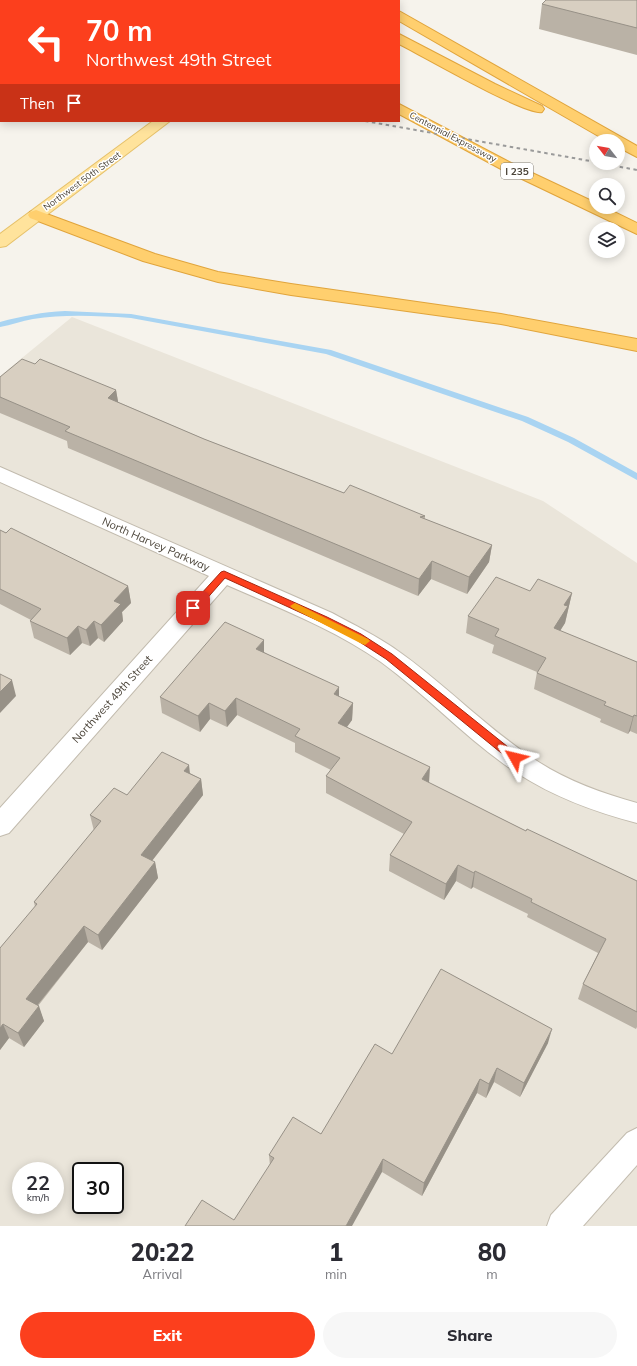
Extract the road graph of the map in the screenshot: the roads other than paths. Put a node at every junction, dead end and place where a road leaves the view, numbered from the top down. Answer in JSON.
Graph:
{"nodes":[{"id":1,"x":400,"y":15,"type":"edge"},
{"id":2,"x":400,"y":39,"type":"edge"},
{"id":3,"x":400,"y":109,"type":"edge"},
{"id":4,"x":162,"y":122,"type":"edge"},
{"id":5,"x":593,"y":134,"type":"edge"},
{"id":6,"x":606,"y":134,"type":"edge"},
{"id":7,"x":625,"y":145,"type":"edge"},
{"id":8,"x":625,"y":149,"type":"edge"},
{"id":9,"x":637,"y":153,"type":"edge"},
{"id":10,"x":36,"y":216,"type":"junction"},
{"id":11,"x":637,"y":229,"type":"edge"},
{"id":12,"x":0,"y":242,"type":"edge"},
{"id":13,"x":637,"y":345,"type":"edge"},
{"id":14,"x":0,"y":474,"type":"edge"},
{"id":15,"x":224,"y":574,"type":"junction"},
{"id":16,"x":637,"y":813,"type":"edge"},
{"id":17,"x":0,"y":825,"type":"edge"},
{"id":18,"x":637,"y":1143,"type":"edge"},
{"id":19,"x":562,"y":1226,"type":"edge"}],
"edges":[{"from":1,"to":6,"type":"highway"},
{"from":2,"to":5,"type":"highway"},
{"from":3,"to":11,"type":"highway","name":"Centennial Expressway","number":"I 235"},
{"from":4,"to":10,"type":"main road","name":"Northwest 50th Street"},
{"from":7,"to":9,"type":"highway"},
{"from":8,"to":9,"type":"highway"},
{"from":10,"to":12,"type":"main road","name":"Northwest 50th Street"},
{"from":10,"to":13,"type":"highway"},
{"from":14,"to":15,"type":"street","name":"North Harvey Parkway"},
{"from":15,"to":16,"type":"street","name":"North Harvey Parkway"},
{"from":15,"to":17,"type":"street","name":"Northwest 49th Street"},
{"from":18,"to":19,"type":"street"}]}
